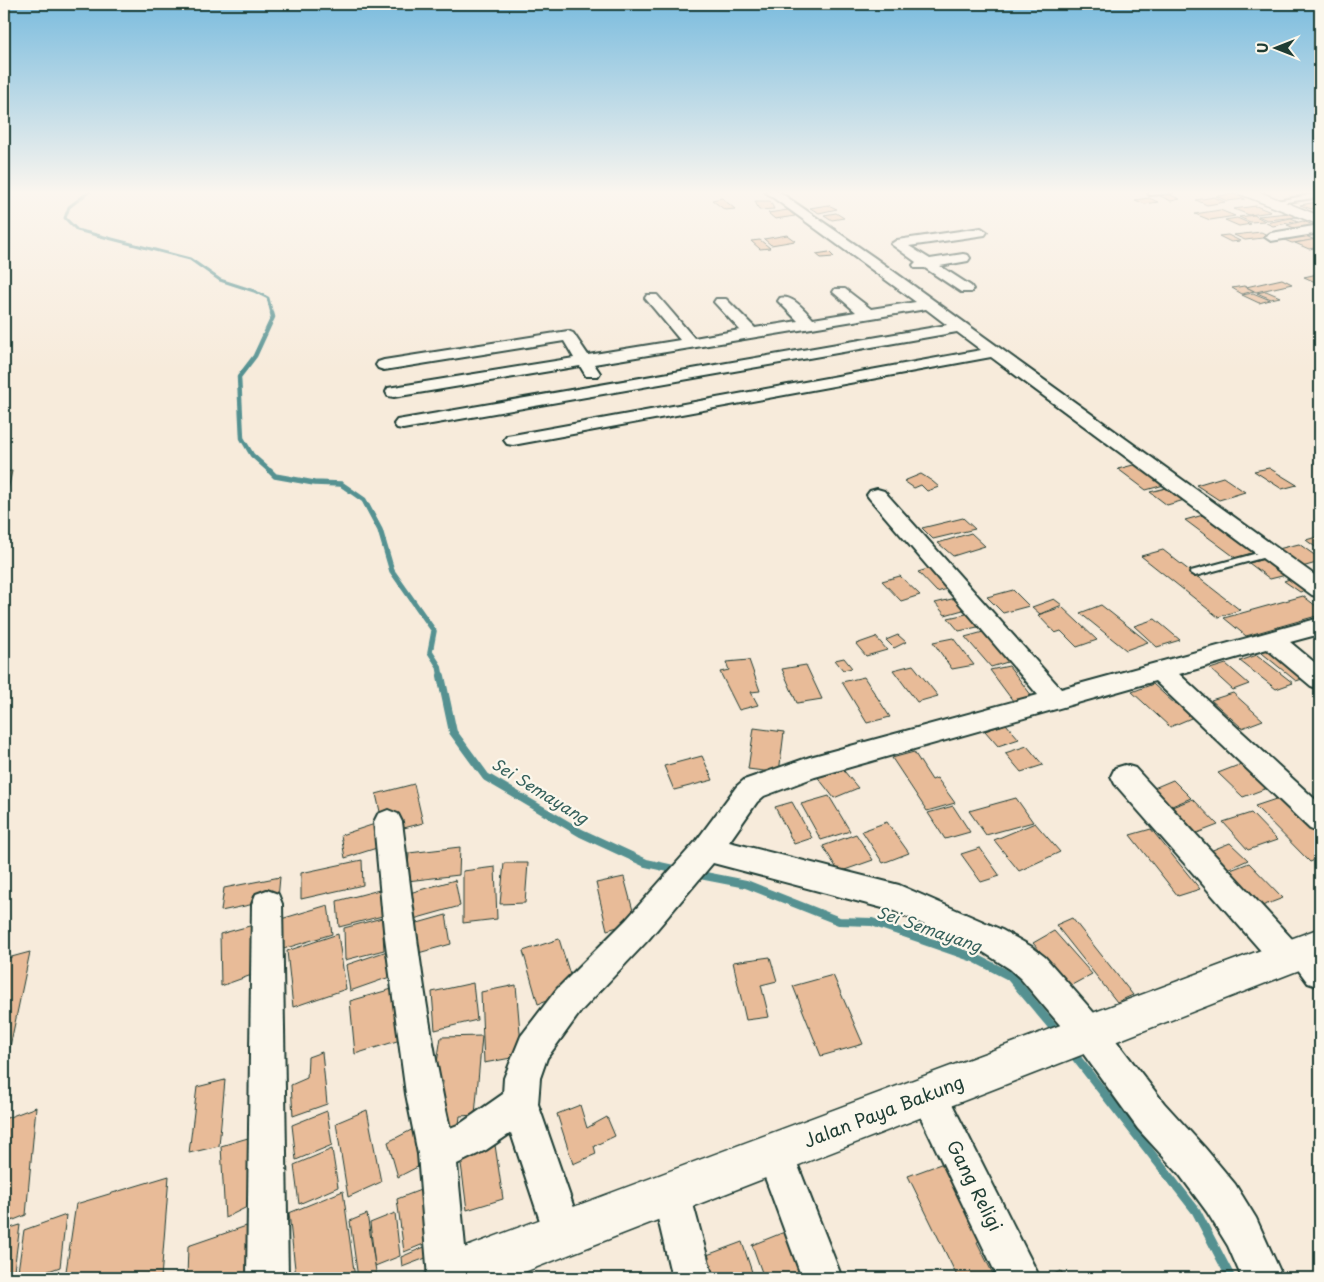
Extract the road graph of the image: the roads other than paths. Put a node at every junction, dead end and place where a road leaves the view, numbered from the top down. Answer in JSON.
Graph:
{"nodes":[{"id":1,"x":855,"y":251,"type":"edge"},
{"id":2,"x":907,"y":251,"type":"edge"},
{"id":3,"x":963,"y":258,"type":"dead end"},
{"id":4,"x":926,"y":264,"type":"junction"},
{"id":5,"x":884,"y":271,"type":"junction"},
{"id":6,"x":966,"y":289,"type":"dead end"},
{"id":7,"x":840,"y":292,"type":"dead end"},
{"id":8,"x":652,"y":298,"type":"dead end"},
{"id":9,"x":785,"y":301,"type":"dead end"},
{"id":10,"x":721,"y":302,"type":"dead end"},
{"id":11,"x":929,"y":304,"type":"junction"},
{"id":12,"x":868,"y":314,"type":"junction"},
{"id":13,"x":810,"y":324,"type":"junction"},
{"id":14,"x":961,"y":328,"type":"junction"},
{"id":15,"x":751,"y":333,"type":"junction"},
{"id":16,"x":690,"y":343,"type":"junction"},
{"id":17,"x":994,"y":352,"type":"junction"},
{"id":18,"x":584,"y":361,"type":"junction"},
{"id":19,"x":384,"y":365,"type":"dead end"},
{"id":20,"x":603,"y":390,"type":"junction"},
{"id":21,"x":394,"y":392,"type":"dead end"},
{"id":22,"x":622,"y":420,"type":"junction"},
{"id":23,"x":403,"y":424,"type":"dead end"},
{"id":24,"x":513,"y":440,"type":"dead end"},
{"id":25,"x":876,"y":495,"type":"dead end"},
{"id":26,"x":1269,"y":553,"type":"junction"},
{"id":27,"x":1195,"y":573,"type":"dead end"},
{"id":28,"x":1320,"y":590,"type":"edge"},
{"id":29,"x":1320,"y":626,"type":"edge"},
{"id":30,"x":1272,"y":640,"type":"junction"},
{"id":31,"x":1160,"y":672,"type":"junction"},
{"id":32,"x":1320,"y":680,"type":"edge"},
{"id":33,"x":1055,"y":699,"type":"junction"},
{"id":34,"x":1125,"y":776,"type":"dead end"},
{"id":35,"x":1320,"y":820,"type":"edge"},
{"id":36,"x":388,"y":822,"type":"dead end"},
{"id":37,"x":694,"y":862,"type":"junction"},
{"id":38,"x":267,"y":904,"type":"dead end"},
{"id":39,"x":1308,"y":956,"type":"edge"},
{"id":40,"x":1081,"y":1036,"type":"junction"},
{"id":41,"x":928,"y":1095,"type":"junction"},
{"id":42,"x":520,"y":1104,"type":"junction"},
{"id":43,"x":775,"y":1153,"type":"junction"},
{"id":44,"x":437,"y":1154,"type":"junction"},
{"id":45,"x":671,"y":1193,"type":"junction"},
{"id":46,"x":563,"y":1234,"type":"junction"},
{"id":47,"x":268,"y":1278,"type":"edge"},
{"id":48,"x":448,"y":1278,"type":"edge"},
{"id":49,"x":693,"y":1278,"type":"edge"},
{"id":50,"x":822,"y":1278,"type":"edge"},
{"id":51,"x":1020,"y":1278,"type":"edge"},
{"id":52,"x":1263,"y":1278,"type":"edge"}],
"edges":[{"from":1,"to":5,"type":"street"},
{"from":2,"to":4,"type":"street"},
{"from":3,"to":4,"type":"street"},
{"from":4,"to":5,"type":"street"},
{"from":4,"to":6,"type":"street"},
{"from":5,"to":11,"type":"street"},
{"from":7,"to":12,"type":"street"},
{"from":8,"to":16,"type":"street"},
{"from":9,"to":13,"type":"street"},
{"from":10,"to":15,"type":"street"},
{"from":11,"to":12,"type":"street"},
{"from":11,"to":14,"type":"street"},
{"from":12,"to":13,"type":"street"},
{"from":13,"to":15,"type":"street"},
{"from":14,"to":17,"type":"street"},
{"from":14,"to":20,"type":"street"},
{"from":15,"to":16,"type":"street"},
{"from":16,"to":18,"type":"street"},
{"from":17,"to":22,"type":"street"},
{"from":17,"to":26,"type":"street"},
{"from":18,"to":19,"type":"street"},
{"from":18,"to":20,"type":"street"},
{"from":18,"to":21,"type":"street"},
{"from":20,"to":22,"type":"street"},
{"from":20,"to":23,"type":"street"},
{"from":22,"to":24,"type":"street"},
{"from":25,"to":33,"type":"street"},
{"from":26,"to":27,"type":"lane"},
{"from":26,"to":28,"type":"street"},
{"from":29,"to":30,"type":"street"},
{"from":30,"to":31,"type":"street"},
{"from":30,"to":32,"type":"street"},
{"from":31,"to":33,"type":"street"},
{"from":31,"to":35,"type":"street"},
{"from":33,"to":37,"type":"street"},
{"from":34,"to":39,"type":"street"},
{"from":36,"to":44,"type":"street"},
{"from":37,"to":40,"type":"street"},
{"from":37,"to":42,"type":"street"},
{"from":38,"to":47,"type":"street"},
{"from":39,"to":40,"type":"main road","name":"Jalan Paya Bakung"},
{"from":40,"to":41,"type":"main road","name":"Jalan Paya Bakung"},
{"from":40,"to":52,"type":"street"},
{"from":41,"to":43,"type":"main road","name":"Jalan Paya Bakung"},
{"from":41,"to":51,"type":"street","name":"Gang Religi"},
{"from":42,"to":44,"type":"street"},
{"from":42,"to":46,"type":"street"},
{"from":43,"to":45,"type":"main road","name":"Jalan Paya Bakung"},
{"from":43,"to":50,"type":"street"},
{"from":44,"to":48,"type":"street"},
{"from":45,"to":46,"type":"main road","name":"Jalan Paya Bakung"},
{"from":45,"to":49,"type":"street"},
{"from":46,"to":48,"type":"main road","name":"Jalan Paya Bakung"}]}
